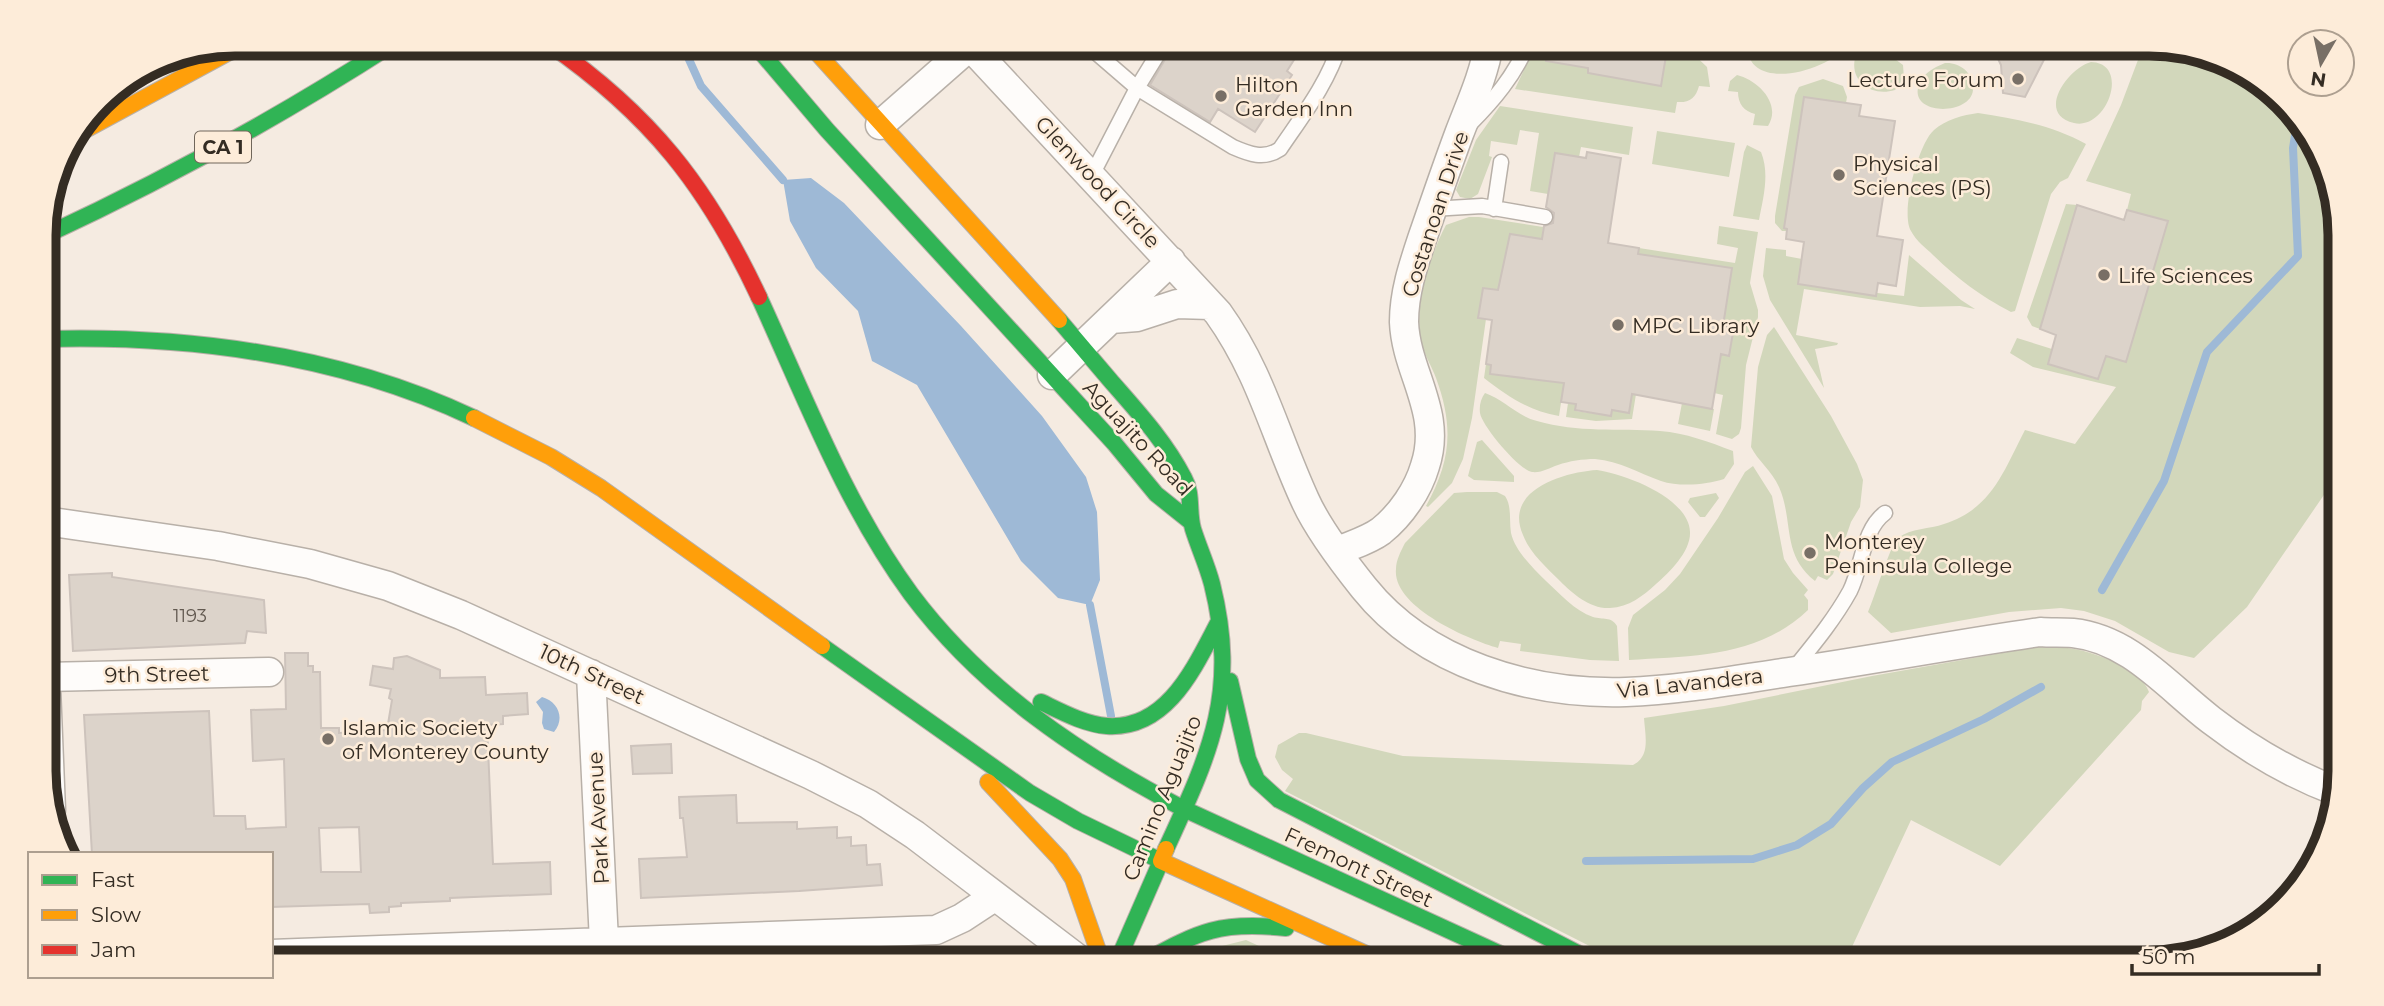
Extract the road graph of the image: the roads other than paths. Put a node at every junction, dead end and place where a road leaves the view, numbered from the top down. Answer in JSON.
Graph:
{"nodes":[{"id":1,"x":374,"y":56,"type":"edge"},
{"id":2,"x":566,"y":56,"type":"edge"},
{"id":3,"x":764,"y":56,"type":"edge"},
{"id":4,"x":820,"y":56,"type":"edge"},
{"id":5,"x":957,"y":56,"type":"edge"},
{"id":6,"x":979,"y":56,"type":"edge"},
{"id":7,"x":1100,"y":56,"type":"edge"},
{"id":8,"x":1157,"y":56,"type":"edge"},
{"id":9,"x":1336,"y":56,"type":"edge"},
{"id":10,"x":1486,"y":56,"type":"edge"},
{"id":11,"x":1522,"y":56,"type":"edge"},
{"id":12,"x":219,"y":57,"type":"edge"},
{"id":13,"x":1137,"y":88,"type":"junction"},
{"id":14,"x":880,"y":125,"type":"junction"},
{"id":15,"x":93,"y":126,"type":"edge"},
{"id":16,"x":1459,"y":135,"type":"junction"},
{"id":17,"x":1502,"y":162,"type":"dead end"},
{"id":18,"x":1092,"y":175,"type":"junction"},
{"id":19,"x":1432,"y":209,"type":"junction"},
{"id":20,"x":1494,"y":209,"type":"junction"},
{"id":21,"x":1545,"y":217,"type":"dead end"},
{"id":22,"x":56,"y":230,"type":"edge"},
{"id":23,"x":1171,"y":261,"type":"junction"},
{"id":24,"x":1210,"y":304,"type":"junction"},
{"id":25,"x":1111,"y":319,"type":"junction"},
{"id":26,"x":56,"y":339,"type":"edge"},
{"id":27,"x":1082,"y":347,"type":"junction"},
{"id":28,"x":1052,"y":375,"type":"junction"},
{"id":29,"x":1885,"y":513,"type":"dead end"},
{"id":30,"x":1191,"y":522,"type":"junction"},
{"id":31,"x":56,"y":523,"type":"edge"},
{"id":32,"x":1338,"y":551,"type":"junction"},
{"id":33,"x":1219,"y":621,"type":"junction"},
{"id":34,"x":969,"y":661,"type":"junction"},
{"id":35,"x":56,"y":672,"type":"edge"},
{"id":36,"x":269,"y":672,"type":"dead end"},
{"id":37,"x":1791,"y":672,"type":"junction"},
{"id":38,"x":590,"y":674,"type":"junction"},
{"id":39,"x":939,"y":729,"type":"junction"},
{"id":40,"x":2327,"y":787,"type":"edge"},
{"id":41,"x":1184,"y":809,"type":"junction"},
{"id":42,"x":1161,"y":862,"type":"junction"},
{"id":43,"x":994,"y":897,"type":"junction"},
{"id":44,"x":1316,"y":932,"type":"junction"},
{"id":45,"x":605,"y":950,"type":"edge"},
{"id":46,"x":635,"y":950,"type":"edge"},
{"id":47,"x":1066,"y":950,"type":"edge"},
{"id":48,"x":1098,"y":950,"type":"edge"},
{"id":49,"x":1121,"y":950,"type":"edge"},
{"id":50,"x":1165,"y":950,"type":"edge"},
{"id":51,"x":1357,"y":950,"type":"edge"},
{"id":52,"x":1492,"y":950,"type":"edge"},
{"id":53,"x":1573,"y":950,"type":"edge"}],
"edges":[{"from":1,"to":22,"type":"main road","number":"CA 1"},
{"from":2,"to":34,"type":"main road"},
{"from":3,"to":28,"type":"main road","name":"Aguajito Road"},
{"from":4,"to":14,"type":"main road","name":"Aguajito Road"},
{"from":5,"to":14,"type":"street"},
{"from":6,"to":18,"type":"street","name":"Glenwood Circle"},
{"from":7,"to":13,"type":"lane"},
{"from":8,"to":13,"type":"lane"},
{"from":9,"to":13,"type":"lane"},
{"from":10,"to":16,"type":"street","name":"Costanoan Drive"},
{"from":11,"to":16,"type":"lane"},
{"from":12,"to":15,"type":"main road"},
{"from":13,"to":18,"type":"lane"},
{"from":14,"to":27,"type":"main road","name":"Aguajito Road"},
{"from":16,"to":19,"type":"street","name":"Costanoan Drive"},
{"from":17,"to":20,"type":"lane"},
{"from":18,"to":23,"type":"street","name":"Glenwood Circle"},
{"from":19,"to":20,"type":"lane"},
{"from":19,"to":32,"type":"street","name":"Costanoan Drive"},
{"from":20,"to":21,"type":"lane"},
{"from":23,"to":24,"type":"street","name":"Via Lavandera"},
{"from":23,"to":25,"type":"street","name":"Glenwood Circle"},
{"from":24,"to":25,"type":"street"},
{"from":24,"to":32,"type":"street","name":"Via Lavandera"},
{"from":25,"to":27,"type":"street","name":"Glenwood Circle"},
{"from":26,"to":39,"type":"main road"},
{"from":27,"to":28,"type":"street","name":"Glenwood Circle"},
{"from":27,"to":30,"type":"main road","name":"Aguajito Road"},
{"from":28,"to":30,"type":"main road","name":"Aguajito Road"},
{"from":29,"to":37,"type":"lane"},
{"from":30,"to":33,"type":"main road","name":"Camino Aguajito"},
{"from":31,"to":38,"type":"street","name":"10th Street"},
{"from":32,"to":37,"type":"street","name":"Via Lavandera"},
{"from":33,"to":34,"type":"main road"},
{"from":33,"to":41,"type":"main road","name":"Camino Aguajito"},
{"from":33,"to":53,"type":"main road"},
{"from":34,"to":41,"type":"main road","name":"Fremont Street"},
{"from":35,"to":36,"type":"street","name":"9th Street"},
{"from":37,"to":40,"type":"street","name":"Via Lavandera"},
{"from":38,"to":43,"type":"street","name":"10th Street"},
{"from":38,"to":45,"type":"street","name":"Park Avenue"},
{"from":39,"to":42,"type":"main road"},
{"from":39,"to":48,"type":"main road"},
{"from":41,"to":42,"type":"main road","name":"Camino Aguajito"},
{"from":41,"to":52,"type":"main road","name":"Fremont Street"},
{"from":42,"to":44,"type":"main road"},
{"from":42,"to":49,"type":"main road","name":"Camino Aguajito"},
{"from":43,"to":46,"type":"street"},
{"from":43,"to":47,"type":"street","name":"10th Street"},
{"from":44,"to":50,"type":"main road"},
{"from":44,"to":51,"type":"main road"}]}
